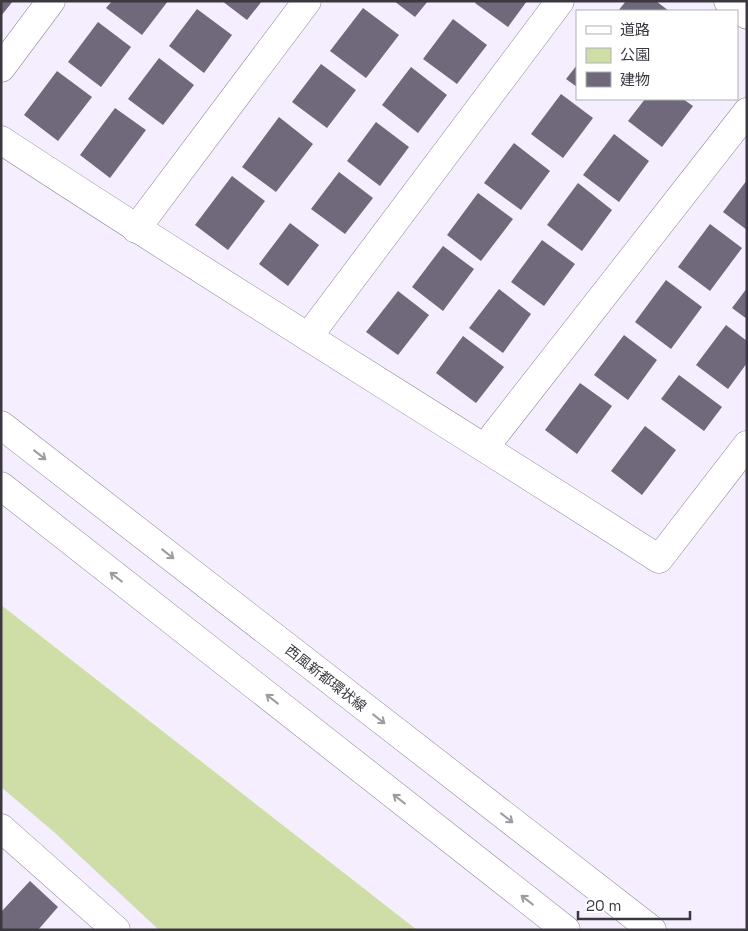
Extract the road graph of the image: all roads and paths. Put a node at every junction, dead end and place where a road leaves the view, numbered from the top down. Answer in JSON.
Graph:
{"nodes":[{"id":1,"x":51,"y":1,"type":"edge"},
{"id":2,"x":307,"y":1,"type":"edge"},
{"id":3,"x":560,"y":1,"type":"edge"},
{"id":4,"x":728,"y":1,"type":"edge"},
{"id":5,"x":747,"y":15,"type":"edge"},
{"id":6,"x":1,"y":68,"type":"edge"},
{"id":7,"x":747,"y":112,"type":"edge"},
{"id":8,"x":1,"y":140,"type":"edge"},
{"id":9,"x":136,"y":229,"type":"junction"},
{"id":10,"x":308,"y":337,"type":"junction"},
{"id":11,"x":1,"y":425,"type":"edge"},
{"id":12,"x":747,"y":445,"type":"edge"},
{"id":13,"x":485,"y":447,"type":"junction"},
{"id":14,"x":1,"y":486,"type":"edge"},
{"id":15,"x":7,"y":841,"type":"edge"},
{"id":16,"x":116,"y":930,"type":"edge"},
{"id":17,"x":566,"y":930,"type":"edge"},
{"id":18,"x":652,"y":930,"type":"edge"}],
"edges":[{"from":1,"to":6,"type":"street"},
{"from":2,"to":9,"type":"street"},
{"from":3,"to":10,"type":"street"},
{"from":4,"to":5,"type":"street"},
{"from":7,"to":13,"type":"street"},
{"from":8,"to":9,"type":"street"},
{"from":9,"to":10,"type":"street"},
{"from":10,"to":13,"type":"street"},
{"from":11,"to":18,"type":"street","name":"西風新都環状線","one_way":true},
{"from":12,"to":13,"type":"street"},
{"from":17,"to":14,"type":"street","one_way":true},
{"from":15,"to":16,"type":"street"}]}
